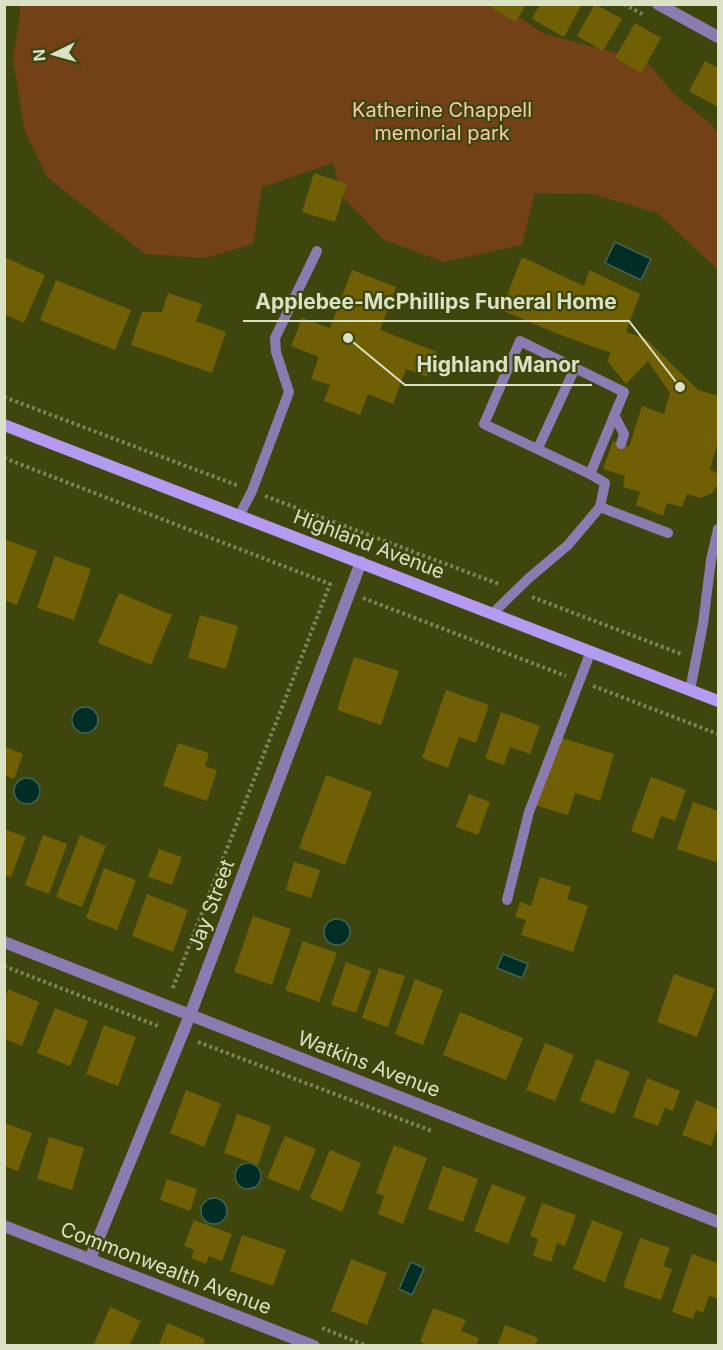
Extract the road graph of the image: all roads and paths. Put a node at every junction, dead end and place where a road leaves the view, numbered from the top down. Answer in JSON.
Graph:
{"nodes":[{"id":1,"x":658,"y":4,"type":"edge"},
{"id":2,"x":718,"y":37,"type":"edge"},
{"id":3,"x":317,"y":251,"type":"dead end"},
{"id":4,"x":575,"y":368,"type":"junction"},
{"id":5,"x":4,"y":397,"type":"edge"},
{"id":6,"x":614,"y":416,"type":"junction"},
{"id":7,"x":4,"y":425,"type":"edge"},
{"id":8,"x":621,"y":444,"type":"dead end"},
{"id":9,"x":538,"y":448,"type":"junction"},
{"id":10,"x":4,"y":458,"type":"edge"},
{"id":11,"x":610,"y":471,"type":"dead end"},
{"id":12,"x":590,"y":474,"type":"junction"},
{"id":13,"x":605,"y":483,"type":"junction"},
{"id":14,"x":252,"y":491,"type":"junction"},
{"id":15,"x":600,"y":507,"type":"junction"},
{"id":16,"x":239,"y":516,"type":"junction"},
{"id":17,"x":718,"y":529,"type":"edge"},
{"id":18,"x":668,"y":533,"type":"dead end"},
{"id":19,"x":361,"y":562,"type":"junction"},
{"id":20,"x":516,"y":591,"type":"junction"},
{"id":21,"x":359,"y":609,"type":"dead end"},
{"id":22,"x":494,"y":612,"type":"junction"},
{"id":23,"x":591,"y":651,"type":"junction"},
{"id":24,"x":695,"y":660,"type":"junction"},
{"id":25,"x":579,"y":681,"type":"junction"},
{"id":26,"x":690,"y":690,"type":"junction"},
{"id":27,"x":718,"y":701,"type":"edge"},
{"id":28,"x":718,"y":734,"type":"edge"},
{"id":29,"x":507,"y":900,"type":"dead end"},
{"id":30,"x":4,"y":942,"type":"edge"},
{"id":31,"x":4,"y":966,"type":"edge"},
{"id":32,"x":171,"y":992,"type":"dead end"},
{"id":33,"x":190,"y":1015,"type":"junction"},
{"id":34,"x":158,"y":1026,"type":"dead end"},
{"id":35,"x":190,"y":1039,"type":"dead end"},
{"id":36,"x":432,"y":1131,"type":"dead end"},
{"id":37,"x":718,"y":1222,"type":"edge"},
{"id":38,"x":4,"y":1226,"type":"edge"},
{"id":39,"x":90,"y":1259,"type":"junction"},
{"id":40,"x":314,"y":1346,"type":"edge"}],
"edges":[{"from":1,"to":2,"type":"street"},
{"from":3,"to":14,"type":"lane"},
{"from":4,"to":6,"type":"lane"},
{"from":4,"to":9,"type":"lane"},
{"from":4,"to":9,"type":"lane"},
{"from":5,"to":14,"type":"path"},
{"from":6,"to":8,"type":"lane"},
{"from":6,"to":12,"type":"lane"},
{"from":7,"to":16,"type":"street","name":"Highland Avenue"},
{"from":9,"to":12,"type":"lane"},
{"from":10,"to":32,"type":"path"},
{"from":11,"to":13,"type":"lane"},
{"from":12,"to":13,"type":"lane"},
{"from":13,"to":15,"type":"lane"},
{"from":14,"to":16,"type":"lane"},
{"from":14,"to":20,"type":"path"},
{"from":15,"to":18,"type":"lane"},
{"from":15,"to":20,"type":"lane"},
{"from":16,"to":19,"type":"street","name":"Highland Avenue"},
{"from":17,"to":24,"type":"lane"},
{"from":19,"to":22,"type":"street","name":"Highland Avenue"},
{"from":19,"to":33,"type":"street","name":"Jay Street"},
{"from":20,"to":22,"type":"lane"},
{"from":20,"to":24,"type":"path"},
{"from":21,"to":25,"type":"path"},
{"from":22,"to":23,"type":"street","name":"Highland Avenue"},
{"from":23,"to":25,"type":"lane"},
{"from":23,"to":26,"type":"street","name":"Highland Avenue"},
{"from":24,"to":26,"type":"lane"},
{"from":25,"to":28,"type":"path"},
{"from":25,"to":29,"type":"lane"},
{"from":26,"to":27,"type":"street","name":"Highland Avenue"},
{"from":30,"to":33,"type":"street","name":"Watkins Avenue"},
{"from":31,"to":34,"type":"path"},
{"from":33,"to":37,"type":"street","name":"Watkins Avenue"},
{"from":33,"to":39,"type":"street","name":"Jay Street"},
{"from":35,"to":36,"type":"path"},
{"from":38,"to":39,"type":"street","name":"Commonwealth Avenue"},
{"from":39,"to":40,"type":"street","name":"Commonwealth Avenue"}]}
